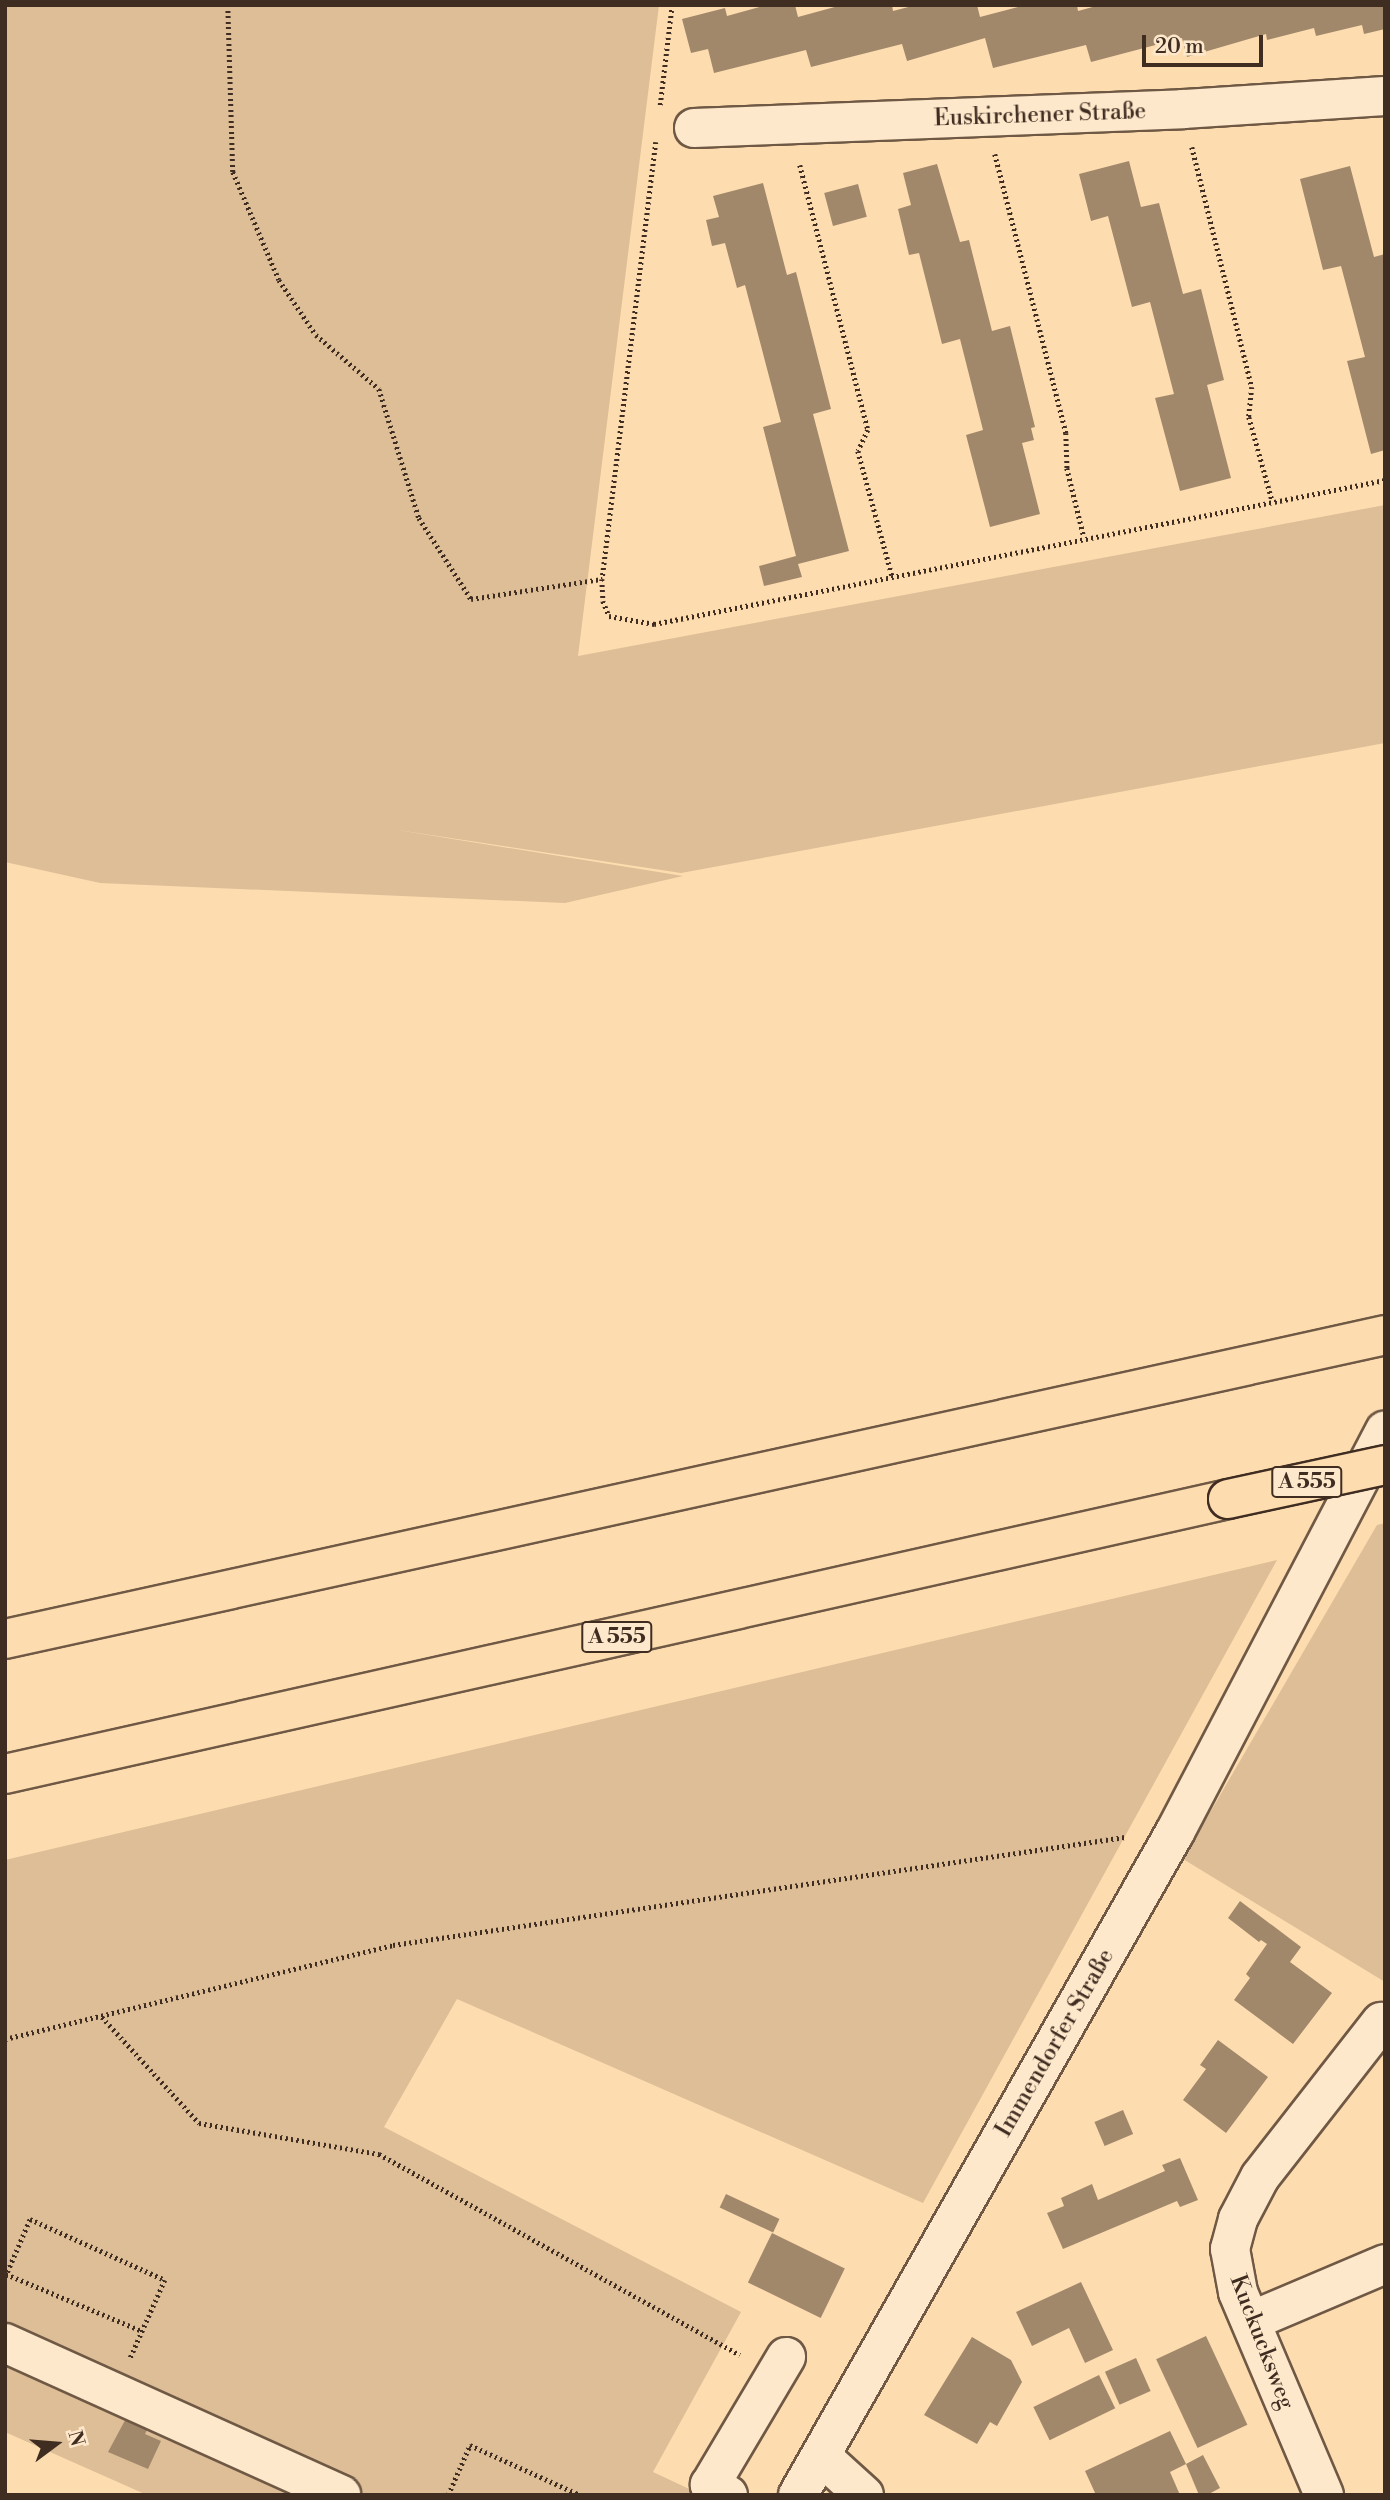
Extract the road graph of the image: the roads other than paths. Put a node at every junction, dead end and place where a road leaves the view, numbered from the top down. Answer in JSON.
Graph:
{"nodes":[{"id":1,"x":1385,"y":96,"type":"edge"},
{"id":2,"x":676,"y":129,"type":"road end"},
{"id":3,"x":1385,"y":1335,"type":"edge"},
{"id":4,"x":1385,"y":1432,"type":"edge"},
{"id":5,"x":1385,"y":1465,"type":"edge"},
{"id":6,"x":5,"y":1639,"type":"edge"},
{"id":7,"x":5,"y":1774,"type":"edge"},
{"id":8,"x":1381,"y":2022,"type":"dead end"},
{"id":9,"x":1385,"y":2264,"type":"edge"},
{"id":10,"x":1251,"y":2321,"type":"junction"},
{"id":11,"x":5,"y":2343,"type":"edge"},
{"id":12,"x":780,"y":2365,"type":"road end"},
{"id":13,"x":821,"y":2456,"type":"junction"},
{"id":14,"x":341,"y":2495,"type":"edge"},
{"id":15,"x":728,"y":2495,"type":"edge"},
{"id":16,"x":798,"y":2495,"type":"edge"},
{"id":17,"x":863,"y":2495,"type":"edge"},
{"id":18,"x":1324,"y":2495,"type":"edge"}],
"edges":[{"from":1,"to":2,"type":"street","name":"Euskirchener Straße"},
{"from":3,"to":6,"type":"highway"},
{"from":4,"to":13,"type":"street","name":"Immendorfer Straße"},
{"from":5,"to":7,"type":"highway","number":"A 555","bridge":true},
{"from":8,"to":10,"type":"street","name":"Kuckucksweg"},
{"from":9,"to":10,"type":"street"},
{"from":10,"to":18,"type":"street","name":"Kuckucksweg"},
{"from":11,"to":14,"type":"street"},
{"from":12,"to":15,"type":"street"},
{"from":13,"to":16,"type":"street","name":"Immendorfer Straße"},
{"from":13,"to":17,"type":"street"}]}
